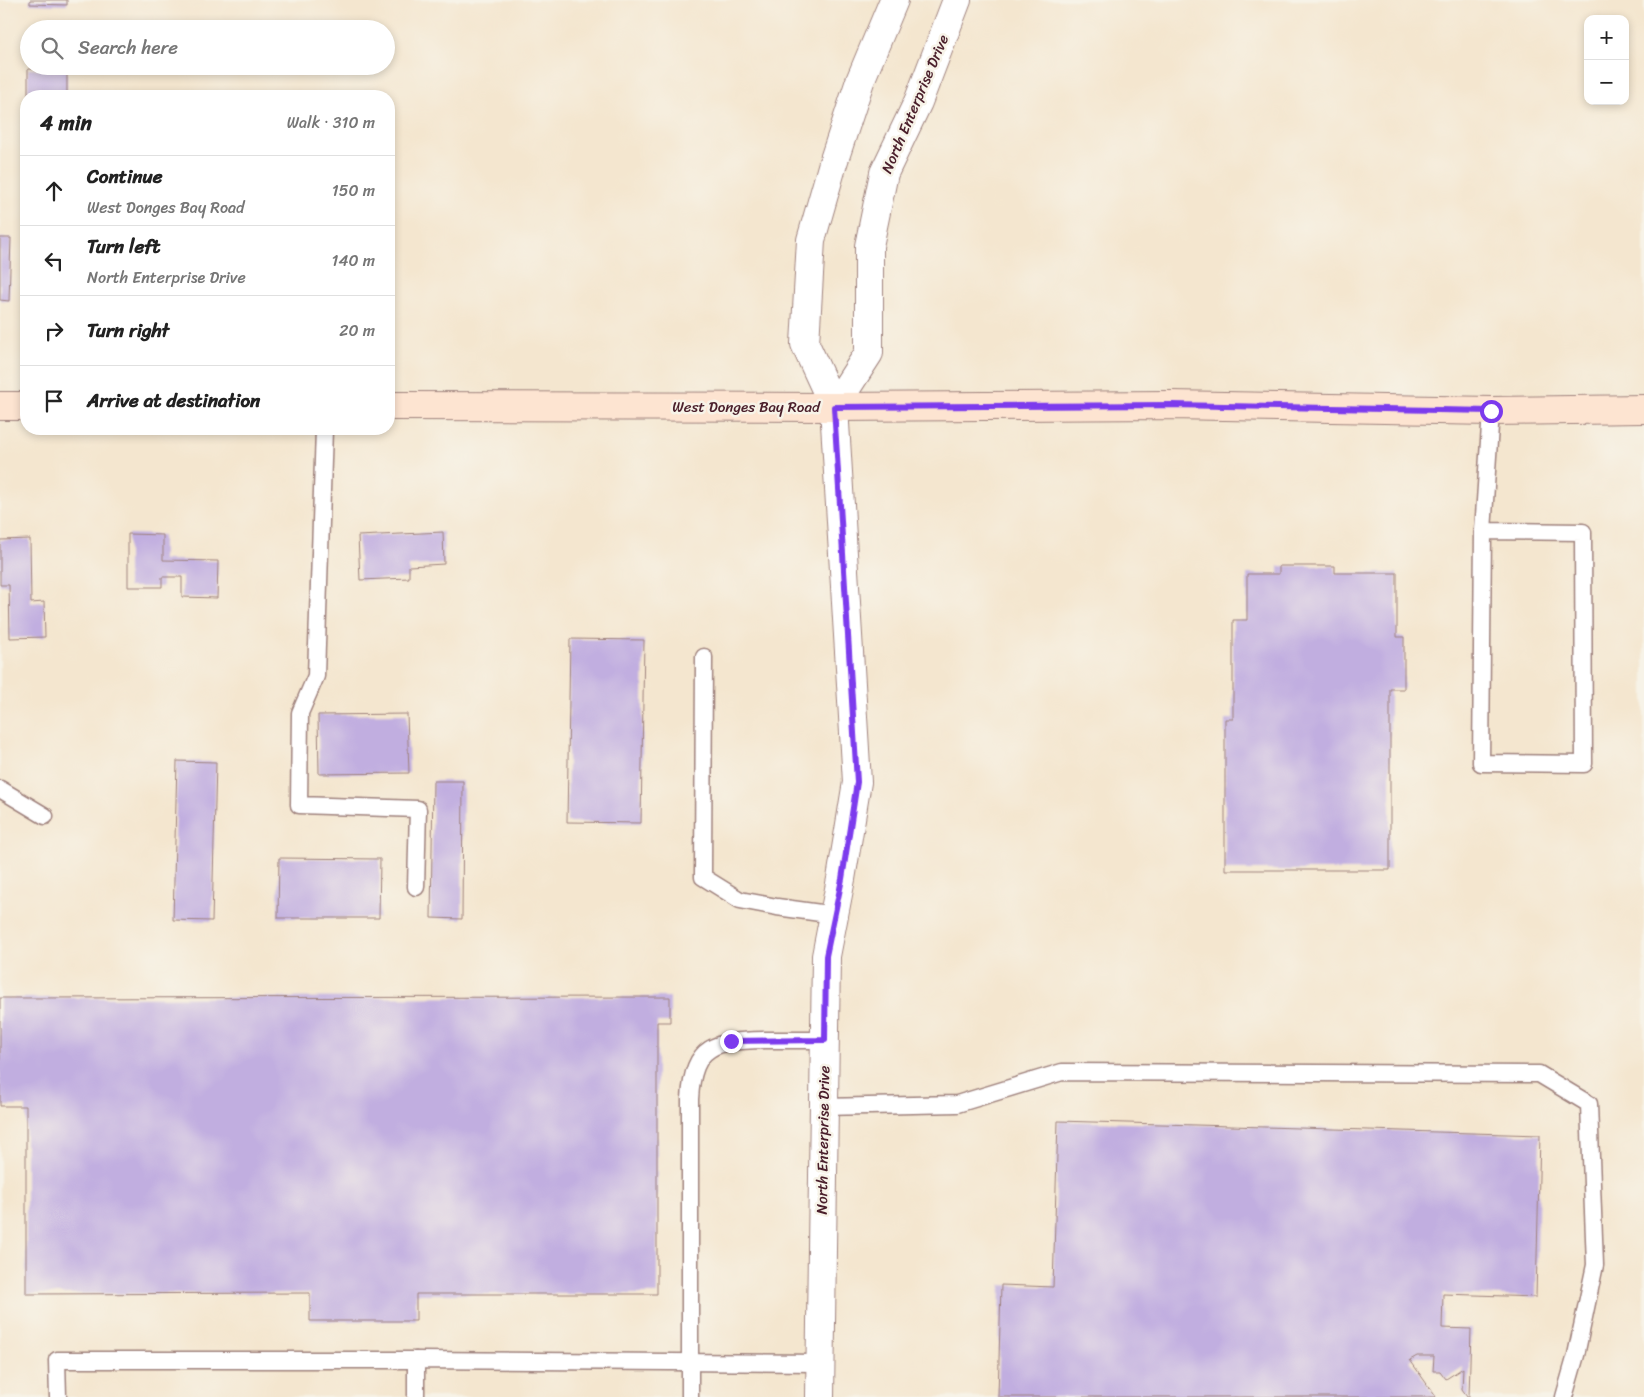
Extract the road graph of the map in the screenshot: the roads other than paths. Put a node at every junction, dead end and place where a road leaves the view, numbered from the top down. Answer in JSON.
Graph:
{"nodes":[{"id":1,"x":894,"y":0,"type":"edge"},
{"id":2,"x":957,"y":0,"type":"edge"},
{"id":3,"x":0,"y":406,"type":"edge"},
{"id":4,"x":20,"y":406,"type":"edge"},
{"id":5,"x":395,"y":406,"type":"edge"},
{"id":6,"x":834,"y":407,"type":"junction"},
{"id":7,"x":1644,"y":409,"type":"edge"},
{"id":8,"x":1491,"y":411,"type":"junction"},
{"id":9,"x":324,"y":435,"type":"edge"},
{"id":10,"x":1483,"y":531,"type":"junction"},
{"id":11,"x":704,"y":657,"type":"dead end"},
{"id":12,"x":0,"y":790,"type":"edge"},
{"id":13,"x":45,"y":816,"type":"dead end"},
{"id":14,"x":416,"y":887,"type":"dead end"},
{"id":15,"x":835,"y":915,"type":"junction"},
{"id":16,"x":825,"y":1040,"type":"junction"},
{"id":17,"x":824,"y":1107,"type":"junction"},
{"id":18,"x":416,"y":1360,"type":"junction"},
{"id":19,"x":690,"y":1362,"type":"junction"},
{"id":20,"x":820,"y":1363,"type":"junction"},
{"id":21,"x":58,"y":1397,"type":"edge"},
{"id":22,"x":416,"y":1397,"type":"edge"},
{"id":23,"x":690,"y":1397,"type":"edge"},
{"id":24,"x":820,"y":1397,"type":"edge"},
{"id":25,"x":1564,"y":1397,"type":"edge"}],
"edges":[{"from":1,"to":6,"type":"street","name":"North Enterprise Drive"},
{"from":2,"to":6,"type":"street","name":"North Enterprise Drive"},
{"from":3,"to":4,"type":"street"},
{"from":5,"to":6,"type":"street","name":"West Donges Bay Road"},
{"from":6,"to":8,"type":"street","name":"West Donges Bay Road"},
{"from":6,"to":15,"type":"street","name":"North Enterprise Drive"},
{"from":7,"to":8,"type":"street","name":"West Donges Bay Road"},
{"from":8,"to":10,"type":"lane"},
{"from":9,"to":14,"type":"lane"},
{"from":10,"to":10,"type":"lane"},
{"from":11,"to":15,"type":"lane"},
{"from":12,"to":13,"type":"lane"},
{"from":15,"to":16,"type":"street","name":"North Enterprise Drive"},
{"from":16,"to":17,"type":"street","name":"North Enterprise Drive"},
{"from":16,"to":19,"type":"lane"},
{"from":17,"to":20,"type":"street","name":"North Enterprise Drive"},
{"from":17,"to":25,"type":"lane"},
{"from":18,"to":19,"type":"lane"},
{"from":18,"to":21,"type":"lane"},
{"from":18,"to":22,"type":"lane"},
{"from":19,"to":20,"type":"lane"},
{"from":19,"to":23,"type":"lane"},
{"from":20,"to":24,"type":"street","name":"North Enterprise Drive"}]}
